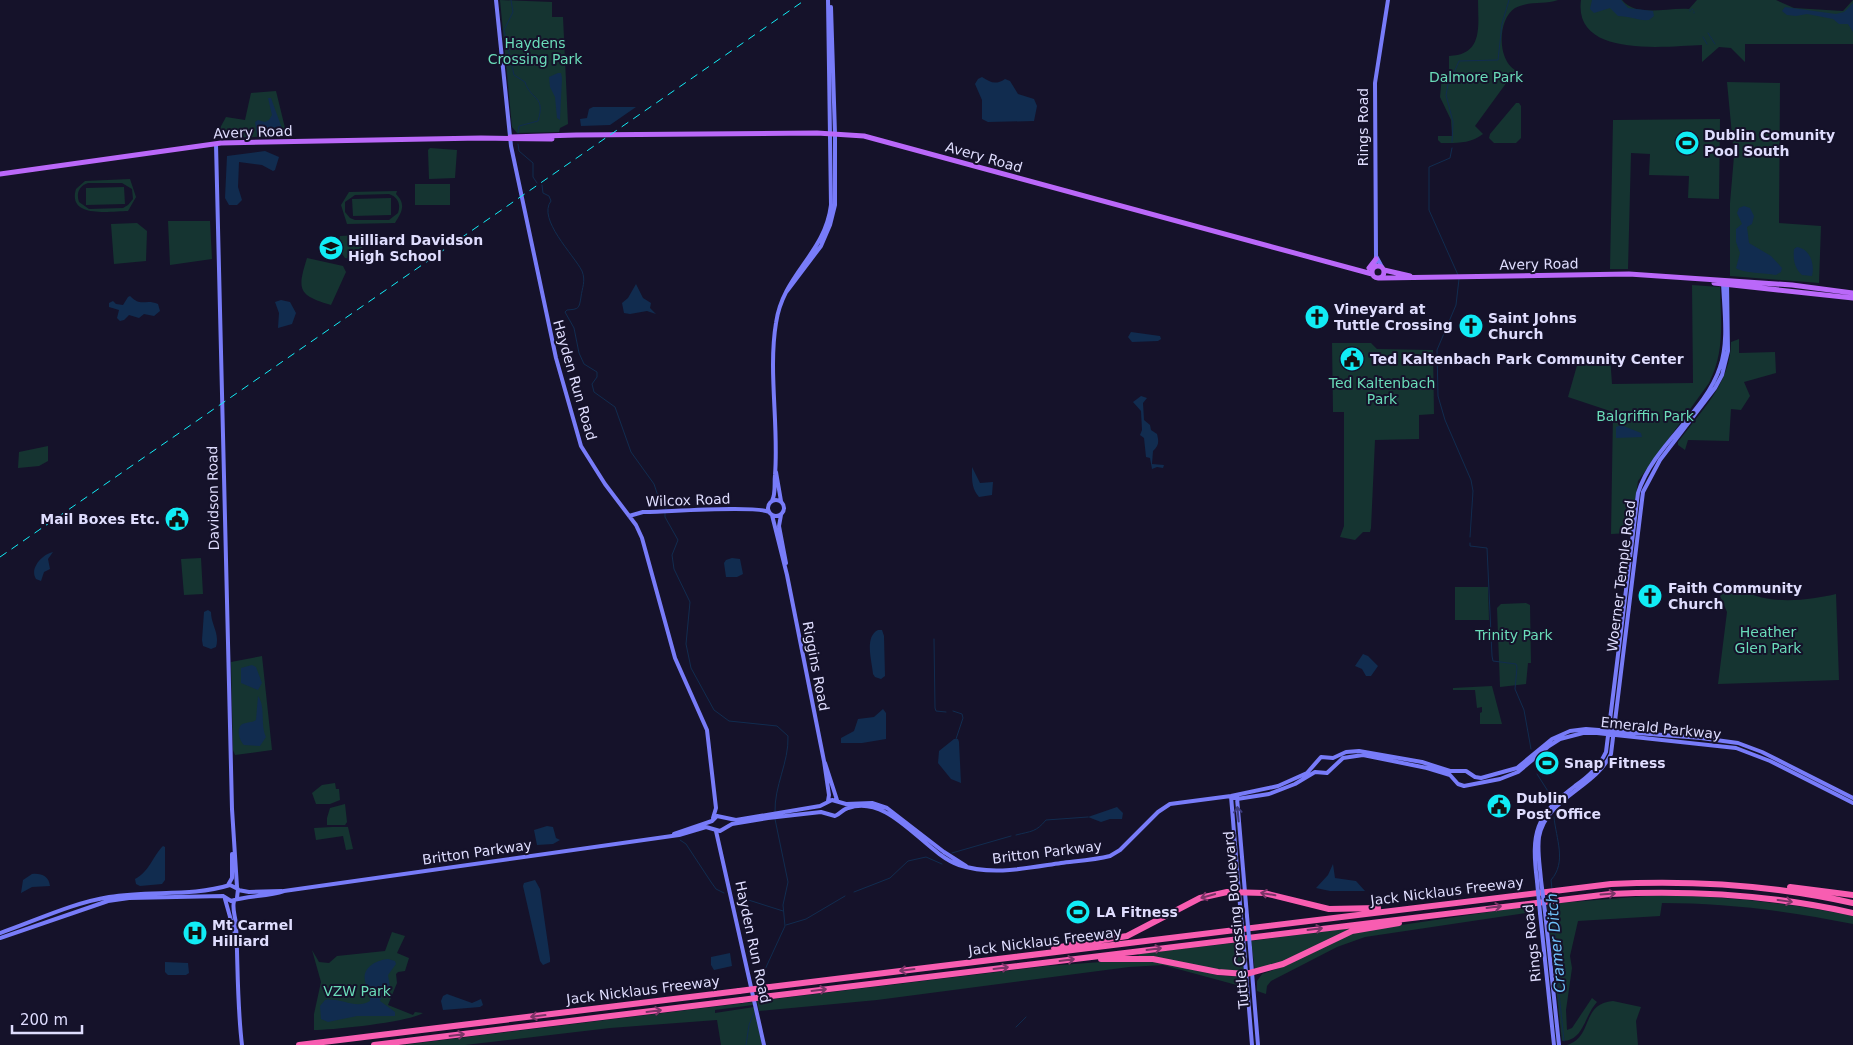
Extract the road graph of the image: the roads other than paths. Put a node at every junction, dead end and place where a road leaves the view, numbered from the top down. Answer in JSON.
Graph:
{"nodes":[{"id":1,"x":496,"y":0,"type":"edge"},
{"id":2,"x":830,"y":0,"type":"edge"},
{"id":3,"x":1388,"y":0,"type":"edge"},
{"id":4,"x":833,"y":134,"type":"junction"},
{"id":5,"x":510,"y":137,"type":"junction"},
{"id":6,"x":216,"y":144,"type":"junction"},
{"id":7,"x":0,"y":174,"type":"edge"},
{"id":8,"x":1376,"y":257,"type":"junction"},
{"id":9,"x":1377,"y":268,"type":"junction"},
{"id":10,"x":1410,"y":276,"type":"junction"},
{"id":11,"x":1381,"y":278,"type":"junction"},
{"id":12,"x":1725,"y":282,"type":"junction"},
{"id":13,"x":1853,"y":293,"type":"edge"},
{"id":14,"x":1853,"y":298,"type":"edge"},
{"id":15,"x":776,"y":470,"type":"junction"},
{"id":16,"x":772,"y":501,"type":"junction"},
{"id":17,"x":781,"y":501,"type":"junction"},
{"id":18,"x":768,"y":505,"type":"junction"},
{"id":19,"x":749,"y":510,"type":"junction"},
{"id":20,"x":771,"y":514,"type":"junction"},
{"id":21,"x":781,"y":515,"type":"junction"},
{"id":22,"x":629,"y":516,"type":"junction"},
{"id":23,"x":787,"y":576,"type":"junction"},
{"id":24,"x":1612,"y":732,"type":"junction"},
{"id":25,"x":1327,"y":758,"type":"junction"},
{"id":26,"x":824,"y":761,"type":"junction"},
{"id":27,"x":1316,"y":764,"type":"junction"},
{"id":28,"x":1332,"y":766,"type":"junction"},
{"id":29,"x":1461,"y":771,"type":"junction"},
{"id":30,"x":1320,"y":772,"type":"junction"},
{"id":31,"x":1471,"y":775,"type":"junction"},
{"id":32,"x":1457,"y":782,"type":"junction"},
{"id":33,"x":1468,"y":785,"type":"junction"},
{"id":34,"x":1231,"y":796,"type":"junction"},
{"id":35,"x":1237,"y":796,"type":"junction"},
{"id":36,"x":1853,"y":798,"type":"edge"},
{"id":37,"x":715,"y":800,"type":"junction"},
{"id":38,"x":838,"y":801,"type":"junction"},
{"id":39,"x":827,"y":803,"type":"junction"},
{"id":40,"x":1853,"y":803,"type":"edge"},
{"id":41,"x":840,"y":812,"type":"junction"},
{"id":42,"x":828,"y":813,"type":"junction"},
{"id":43,"x":784,"y":814,"type":"junction"},
{"id":44,"x":767,"y":816,"type":"junction"},
{"id":45,"x":724,"y":818,"type":"junction"},
{"id":46,"x":712,"y":820,"type":"junction"},
{"id":47,"x":725,"y":828,"type":"junction"},
{"id":48,"x":714,"y":829,"type":"junction"},
{"id":49,"x":672,"y":835,"type":"junction"},
{"id":50,"x":1536,"y":839,"type":"joint"},
{"id":51,"x":721,"y":844,"type":"junction"},
{"id":52,"x":233,"y":852,"type":"junction"},
{"id":53,"x":966,"y":866,"type":"junction"},
{"id":54,"x":1237,"y":867,"type":"junction"},
{"id":55,"x":1695,"y":882,"type":"junction"},
{"id":56,"x":226,"y":887,"type":"junction"},
{"id":57,"x":237,"y":889,"type":"junction"},
{"id":58,"x":284,"y":891,"type":"junction"},
{"id":59,"x":1227,"y":892,"type":"junction"},
{"id":60,"x":1242,"y":892,"type":"junction"},
{"id":61,"x":1853,"y":895,"type":"edge"},
{"id":62,"x":224,"y":898,"type":"junction"},
{"id":63,"x":236,"y":899,"type":"junction"},
{"id":64,"x":1853,"y":903,"type":"edge"},
{"id":65,"x":1412,"y":908,"type":"junction"},
{"id":66,"x":1467,"y":911,"type":"junction"},
{"id":67,"x":1542,"y":913,"type":"junction"},
{"id":68,"x":1853,"y":913,"type":"edge"},
{"id":69,"x":0,"y":933,"type":"edge"},
{"id":70,"x":235,"y":933,"type":"junction"},
{"id":71,"x":0,"y":938,"type":"edge"},
{"id":72,"x":1018,"y":957,"type":"junction"},
{"id":73,"x":1088,"y":957,"type":"junction"},
{"id":74,"x":1249,"y":974,"type":"junction"},
{"id":75,"x":242,"y":1043,"type":"edge"},
{"id":76,"x":299,"y":1045,"type":"edge"},
{"id":77,"x":374,"y":1045,"type":"edge"},
{"id":78,"x":764,"y":1045,"type":"edge"},
{"id":79,"x":1252,"y":1045,"type":"edge"},
{"id":80,"x":1258,"y":1045,"type":"edge"},
{"id":81,"x":1554,"y":1045,"type":"edge"},
{"id":82,"x":1558,"y":1045,"type":"edge"}],
"edges":[{"from":1,"to":5,"type":"main road","name":"Hayden Run Road"},
{"from":2,"to":4,"type":"main road"},
{"from":3,"to":8,"type":"main road","name":"Rings Road"},
{"from":4,"to":5,"type":"main road","name":"Avery Road"},
{"from":4,"to":9,"type":"main road","name":"Avery Road"},
{"from":4,"to":15,"type":"main road"},
{"from":5,"to":6,"type":"main road","name":"Avery Road"},
{"from":5,"to":22,"type":"main road","name":"Hayden Run Road"},
{"from":6,"to":7,"type":"main road","name":"Avery Road"},
{"from":6,"to":52,"type":"main road","name":"Davidson Road"},
{"from":8,"to":9,"type":"main road"},
{"from":8,"to":9,"type":"main road","name":"Rings Road"},
{"from":9,"to":10,"type":"main road","name":"Avery Road"},
{"from":9,"to":11,"type":"main road"},
{"from":9,"to":11,"type":"main road"},
{"from":10,"to":11,"type":"main road","name":"Avery Road"},
{"from":10,"to":12,"type":"main road","name":"Avery Road"},
{"from":12,"to":13,"type":"main road","name":"Avery Road"},
{"from":12,"to":14,"type":"main road","name":"Avery Road"},
{"from":12,"to":24,"type":"main road","name":"Woerner Temple Road"},
{"from":15,"to":16,"type":"main road"},
{"from":15,"to":17,"type":"main road"},
{"from":16,"to":17,"type":"main road"},
{"from":16,"to":18,"type":"main road"},
{"from":17,"to":21,"type":"main road"},
{"from":18,"to":19,"type":"main road","name":"Wilcox Road"},
{"from":18,"to":20,"type":"main road"},
{"from":19,"to":20,"type":"main road","name":"Wilcox Road"},
{"from":19,"to":22,"type":"main road","name":"Wilcox Road"},
{"from":20,"to":21,"type":"main road"},
{"from":20,"to":23,"type":"main road","name":"Riggins Road"},
{"from":21,"to":23,"type":"main road","name":"Riggins Road"},
{"from":22,"to":37,"type":"main road","name":"Hayden Run Road"},
{"from":23,"to":26,"type":"main road","name":"Riggins Road"},
{"from":24,"to":31,"type":"main road","name":"Emerald Parkway"},
{"from":24,"to":33,"type":"main road","name":"Emerald Parkway"},
{"from":24,"to":36,"type":"main road","name":"Emerald Parkway"},
{"from":24,"to":40,"type":"main road","name":"Emerald Parkway"},
{"from":24,"to":50,"type":"main road","name":"Woerner Temple Road"},
{"from":25,"to":27,"type":"main road"},
{"from":25,"to":28,"type":"main road"},
{"from":25,"to":29,"type":"main road"},
{"from":26,"to":38,"type":"main road","name":"Riggins Road"},
{"from":26,"to":39,"type":"main road","name":"Riggins Road"},
{"from":27,"to":30,"type":"main road"},
{"from":27,"to":35,"type":"main road"},
{"from":28,"to":30,"type":"main road"},
{"from":28,"to":32,"type":"main road"},
{"from":29,"to":31,"type":"main road"},
{"from":29,"to":32,"type":"main road"},
{"from":30,"to":35,"type":"main road"},
{"from":31,"to":33,"type":"main road"},
{"from":32,"to":33,"type":"main road"},
{"from":34,"to":35,"type":"main road"},
{"from":34,"to":53,"type":"main road","name":"Britton Parkway"},
{"from":34,"to":54,"type":"main road","name":"Tuttle Crossing Boulevard"},
{"from":60,"to":35,"type":"main road","name":"Tuttle Crossing Boulevard","one_way":true},
{"from":37,"to":45,"type":"main road","name":"Hayden Run Road"},
{"from":37,"to":46,"type":"main road","name":"Hayden Run Road"},
{"from":38,"to":39,"type":"main road"},
{"from":38,"to":41,"type":"main road"},
{"from":38,"to":53,"type":"main road","name":"Britton Parkway"},
{"from":39,"to":42,"type":"main road"},
{"from":39,"to":43,"type":"main road"},
{"from":41,"to":42,"type":"main road"},
{"from":41,"to":53,"type":"main road","name":"Britton Parkway"},
{"from":42,"to":43,"type":"main road"},
{"from":43,"to":44,"type":"main road"},
{"from":44,"to":45,"type":"main road"},
{"from":44,"to":47,"type":"main road"},
{"from":45,"to":46,"type":"main road","name":"Britton Parkway"},
{"from":45,"to":47,"type":"main road","name":"Hayden Run Road"},
{"from":46,"to":48,"type":"main road","name":"Hayden Run Road"},
{"from":46,"to":49,"type":"main road","name":"Britton Parkway"},
{"from":47,"to":48,"type":"main road","name":"Britton Parkway"},
{"from":47,"to":51,"type":"main road","name":"Hayden Run Road"},
{"from":48,"to":49,"type":"main road","name":"Britton Parkway"},
{"from":48,"to":51,"type":"main road","name":"Hayden Run Road"},
{"from":49,"to":58,"type":"main road","name":"Britton Parkway"},
{"from":50,"to":67,"type":"main road","name":"Rings Road","bridge":true},
{"from":51,"to":78,"type":"main road","name":"Hayden Run Road"},
{"from":52,"to":56,"type":"main road","name":"Davidson Road"},
{"from":52,"to":57,"type":"main road","name":"Davidson Road"},
{"from":54,"to":59,"type":"main road"},
{"from":54,"to":60,"type":"main road","name":"Tuttle Crossing Boulevard"},
{"from":55,"to":61,"type":"highway"},
{"from":55,"to":64,"type":"highway","name":"Jack Nicklaus Freeway"},
{"from":55,"to":65,"type":"highway","name":"Jack Nicklaus Freeway"},
{"from":56,"to":57,"type":"main road","name":"Britton Parkway"},
{"from":56,"to":62,"type":"main road","name":"Davidson Road"},
{"from":56,"to":69,"type":"main road"},
{"from":57,"to":58,"type":"main road","name":"Britton Parkway"},
{"from":57,"to":63,"type":"main road","name":"Davidson Road"},
{"from":58,"to":63,"type":"main road","name":"Britton Parkway"},
{"from":59,"to":60,"type":"highway"},
{"from":59,"to":72,"type":"highway","one_way":true},
{"from":65,"to":60,"type":"highway","one_way":true},
{"from":60,"to":74,"type":"main road","name":"Tuttle Crossing Boulevard","bridge":true},
{"from":60,"to":74,"type":"main road","name":"Tuttle Crossing Boulevard","bridge":true},
{"from":62,"to":63,"type":"main road","name":"Britton Parkway"},
{"from":62,"to":70,"type":"main road"},
{"from":62,"to":71,"type":"main road"},
{"from":63,"to":70,"type":"main road"},
{"from":65,"to":72,"type":"highway","name":"Jack Nicklaus Freeway"},
{"from":66,"to":68,"type":"highway","name":"Jack Nicklaus Freeway","one_way":true},
{"from":73,"to":66,"type":"highway","name":"Jack Nicklaus Freeway","one_way":true},
{"from":66,"to":74,"type":"highway"},
{"from":67,"to":81,"type":"main road","name":"Rings Road"},
{"from":67,"to":82,"type":"main road","name":"Rings Road"},
{"from":70,"to":75,"type":"main road"},
{"from":72,"to":76,"type":"highway","name":"Jack Nicklaus Freeway","one_way":true,"bridge":true},
{"from":73,"to":74,"type":"highway"},
{"from":77,"to":73,"type":"highway","name":"Jack Nicklaus Freeway","one_way":true,"bridge":true},
{"from":74,"to":79,"type":"main road","name":"Tuttle Crossing Boulevard"},
{"from":74,"to":80,"type":"main road","name":"Tuttle Crossing Boulevard"}]}
